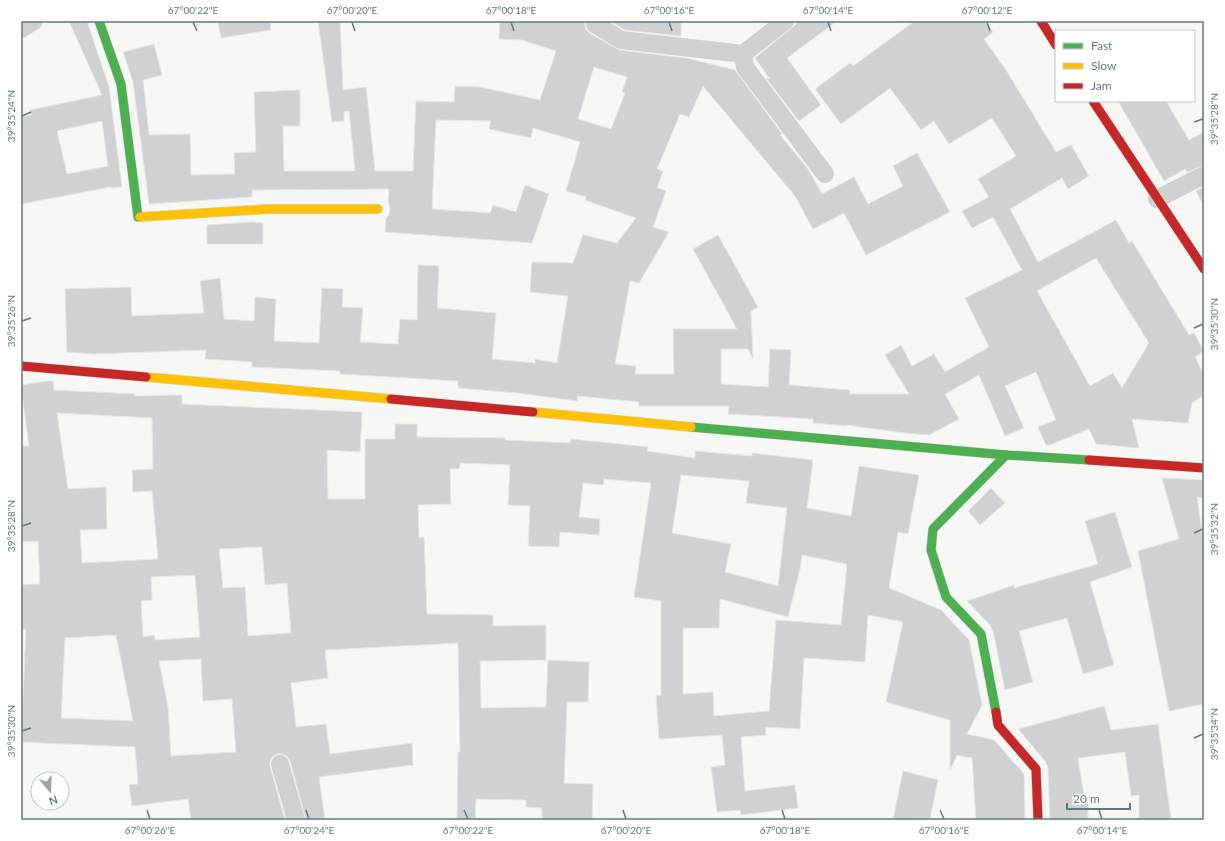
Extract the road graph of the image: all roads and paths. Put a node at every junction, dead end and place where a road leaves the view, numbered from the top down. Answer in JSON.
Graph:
{"nodes":[{"id":1,"x":34,"y":21,"type":"edge"},
{"id":2,"x":99,"y":21,"type":"edge"},
{"id":3,"x":595,"y":21,"type":"edge"},
{"id":4,"x":785,"y":21,"type":"edge"},
{"id":5,"x":1041,"y":21,"type":"edge"},
{"id":6,"x":21,"y":30,"type":"edge"},
{"id":7,"x":1055,"y":42,"type":"edge"},
{"id":8,"x":743,"y":54,"type":"junction"},
{"id":9,"x":1094,"y":102,"type":"edge"},
{"id":10,"x":826,"y":174,"type":"dead end"},
{"id":11,"x":1204,"y":175,"type":"edge"},
{"id":12,"x":1157,"y":199,"type":"junction"},
{"id":13,"x":378,"y":209,"type":"dead end"},
{"id":14,"x":1204,"y":269,"type":"edge"},
{"id":15,"x":21,"y":366,"type":"edge"},
{"id":16,"x":1006,"y":455,"type":"junction"},
{"id":17,"x":1204,"y":468,"type":"edge"},
{"id":18,"x":280,"y":764,"type":"dead end"},
{"id":19,"x":296,"y":820,"type":"edge"},
{"id":20,"x":1038,"y":820,"type":"edge"}],
"edges":[{"from":1,"to":6,"type":"street"},
{"from":2,"to":13,"type":"street"},
{"from":3,"to":8,"type":"street"},
{"from":4,"to":8,"type":"street"},
{"from":5,"to":7,"type":"street"},
{"from":8,"to":10,"type":"street"},
{"from":9,"to":12,"type":"street"},
{"from":11,"to":12,"type":"street"},
{"from":12,"to":14,"type":"street"},
{"from":15,"to":16,"type":"street"},
{"from":16,"to":17,"type":"street"},
{"from":16,"to":20,"type":"street"},
{"from":18,"to":19,"type":"street"}]}
